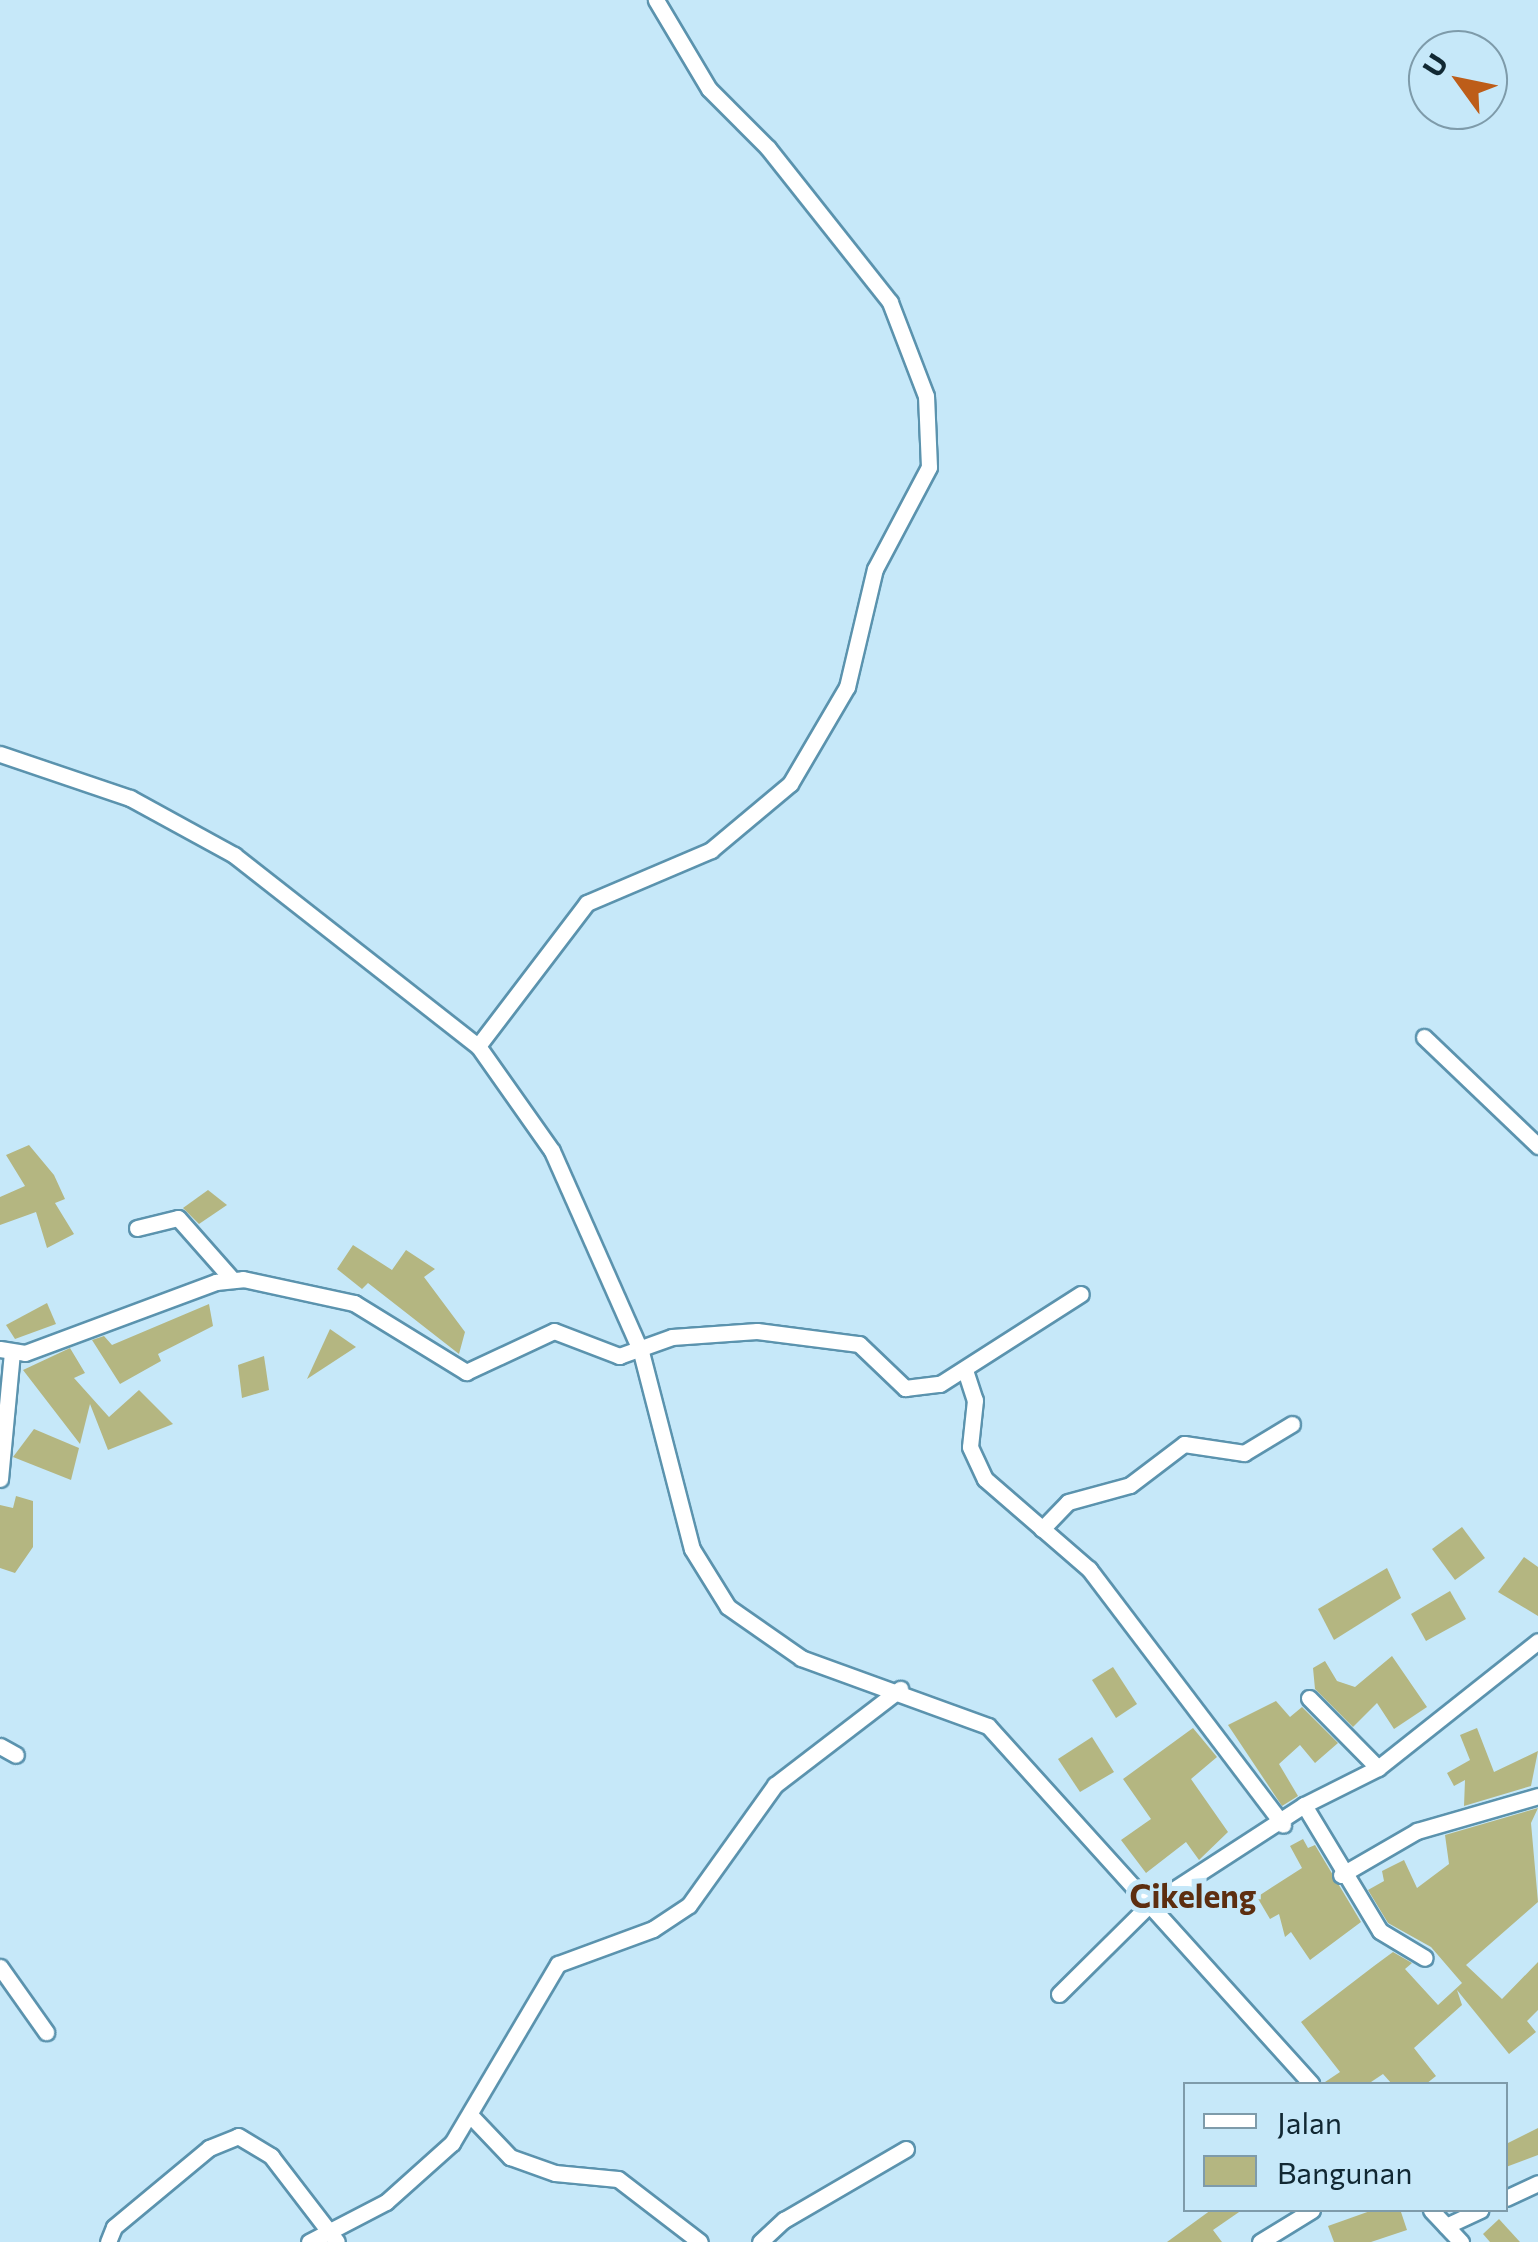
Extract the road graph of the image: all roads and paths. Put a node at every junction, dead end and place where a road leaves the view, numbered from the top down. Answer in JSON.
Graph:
{"nodes":[{"id":1,"x":656,"y":0,"type":"edge"},
{"id":2,"x":0,"y":754,"type":"edge"},
{"id":3,"x":1424,"y":1037,"type":"dead end"},
{"id":4,"x":478,"y":1046,"type":"junction"},
{"id":5,"x":1538,"y":1146,"type":"edge"},
{"id":6,"x":137,"y":1228,"type":"dead end"},
{"id":7,"x":232,"y":1279,"type":"junction"},
{"id":8,"x":1080,"y":1294,"type":"dead end"},
{"id":9,"x":6,"y":1351,"type":"edge"},
{"id":10,"x":641,"y":1352,"type":"junction"},
{"id":11,"x":965,"y":1370,"type":"junction"},
{"id":12,"x":1292,"y":1424,"type":"dead end"},
{"id":13,"x":0,"y":1478,"type":"edge"},
{"id":14,"x":1042,"y":1529,"type":"junction"},
{"id":15,"x":1538,"y":1641,"type":"edge"},
{"id":16,"x":900,"y":1689,"type":"junction"},
{"id":17,"x":1309,"y":1698,"type":"dead end"},
{"id":18,"x":0,"y":1746,"type":"edge"},
{"id":19,"x":16,"y":1755,"type":"dead end"},
{"id":20,"x":1378,"y":1768,"type":"junction"},
{"id":21,"x":1538,"y":1796,"type":"edge"},
{"id":22,"x":1304,"y":1805,"type":"junction"},
{"id":23,"x":1283,"y":1825,"type":"junction"},
{"id":24,"x":1340,"y":1875,"type":"junction"},
{"id":25,"x":1147,"y":1907,"type":"junction"},
{"id":26,"x":1425,"y":1958,"type":"dead end"},
{"id":27,"x":0,"y":1968,"type":"edge"},
{"id":28,"x":1059,"y":1994,"type":"dead end"},
{"id":29,"x":46,"y":2032,"type":"dead end"},
{"id":30,"x":1309,"y":2082,"type":"edge"},
{"id":31,"x":471,"y":2116,"type":"junction"},
{"id":32,"x":906,"y":2149,"type":"dead end"},
{"id":33,"x":1538,"y":2183,"type":"edge"},
{"id":34,"x":1508,"y":2197,"type":"edge"},
{"id":35,"x":1309,"y":2212,"type":"edge"},
{"id":36,"x":1433,"y":2212,"type":"edge"},
{"id":37,"x":1477,"y":2212,"type":"edge"},
{"id":38,"x":1446,"y":2226,"type":"junction"},
{"id":39,"x":333,"y":2238,"type":"edge"},
{"id":40,"x":108,"y":2242,"type":"edge"},
{"id":41,"x":309,"y":2242,"type":"edge"},
{"id":42,"x":700,"y":2242,"type":"edge"},
{"id":43,"x":760,"y":2242,"type":"edge"},
{"id":44,"x":1260,"y":2242,"type":"edge"},
{"id":45,"x":1461,"y":2242,"type":"edge"}],
"edges":[{"from":1,"to":4,"type":"street"},
{"from":2,"to":4,"type":"street"},
{"from":3,"to":5,"type":"street"},
{"from":4,"to":10,"type":"street"},
{"from":6,"to":7,"type":"street"},
{"from":7,"to":9,"type":"street"},
{"from":7,"to":10,"type":"street"},
{"from":8,"to":11,"type":"street"},
{"from":9,"to":13,"type":"street"},
{"from":10,"to":11,"type":"street"},
{"from":10,"to":16,"type":"street"},
{"from":11,"to":14,"type":"street"},
{"from":12,"to":14,"type":"street"},
{"from":14,"to":23,"type":"street"},
{"from":15,"to":20,"type":"street"},
{"from":16,"to":25,"type":"street"},
{"from":16,"to":31,"type":"street"},
{"from":17,"to":20,"type":"street"},
{"from":18,"to":19,"type":"street"},
{"from":20,"to":22,"type":"street"},
{"from":21,"to":24,"type":"street"},
{"from":22,"to":23,"type":"street"},
{"from":22,"to":24,"type":"street"},
{"from":23,"to":25,"type":"street"},
{"from":24,"to":26,"type":"street"},
{"from":25,"to":28,"type":"street"},
{"from":25,"to":30,"type":"street"},
{"from":27,"to":29,"type":"street"},
{"from":31,"to":39,"type":"street"},
{"from":31,"to":42,"type":"street"},
{"from":32,"to":43,"type":"street"},
{"from":33,"to":34,"type":"street"},
{"from":35,"to":44,"type":"street"},
{"from":36,"to":38,"type":"street"},
{"from":37,"to":38,"type":"street"},
{"from":38,"to":45,"type":"street"},
{"from":39,"to":40,"type":"street"},
{"from":39,"to":41,"type":"street"}]}
